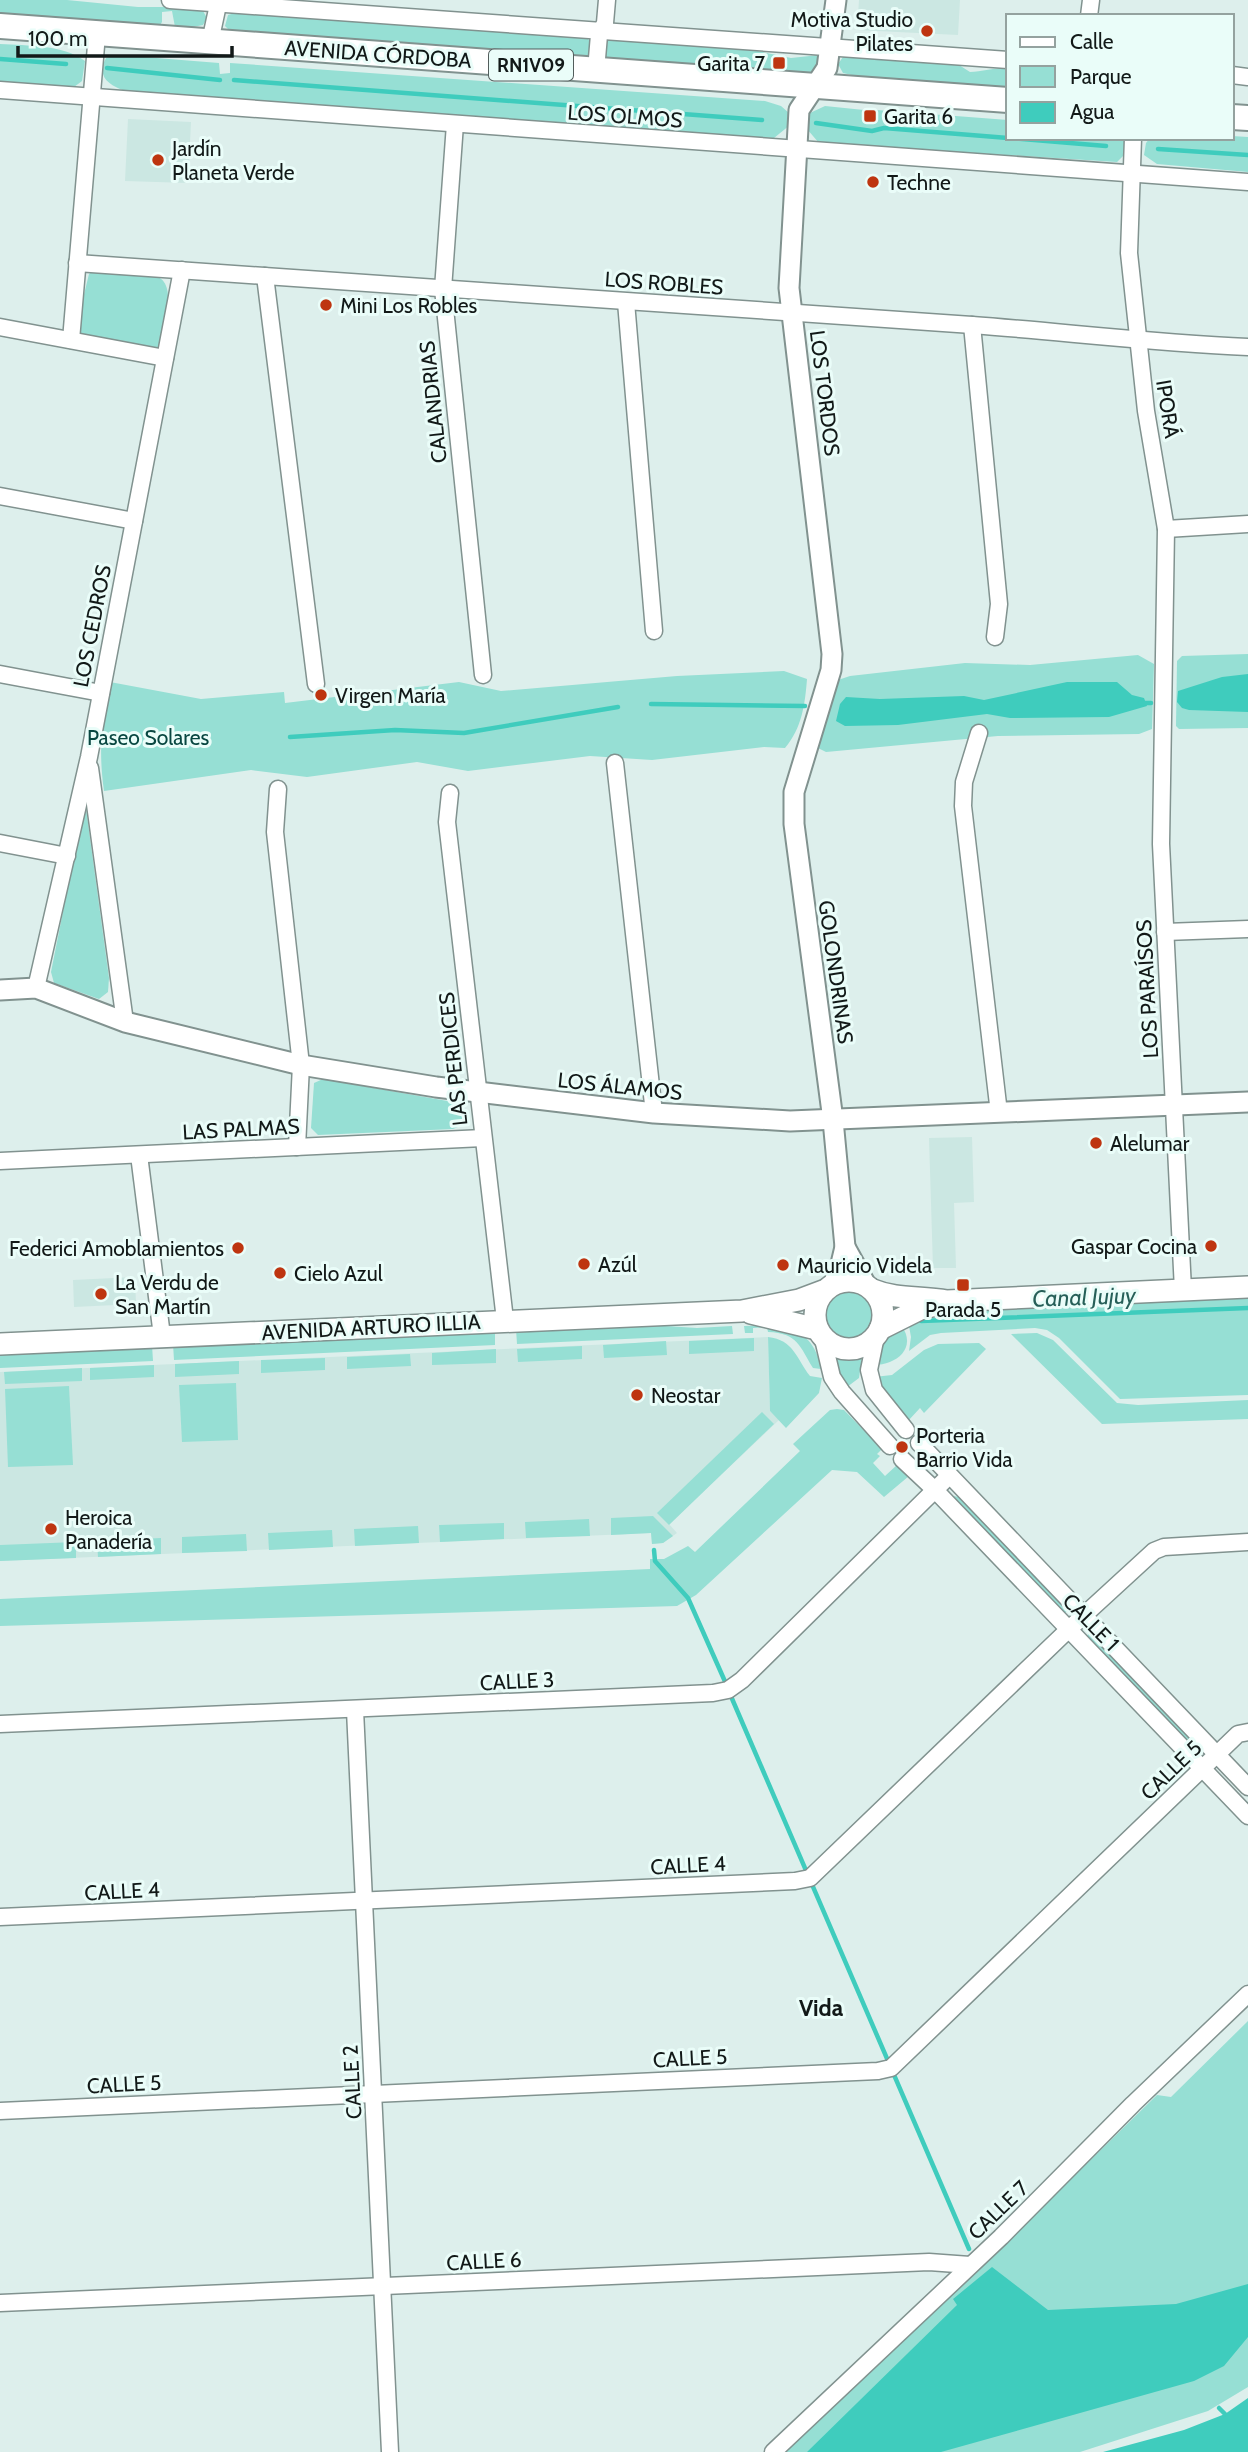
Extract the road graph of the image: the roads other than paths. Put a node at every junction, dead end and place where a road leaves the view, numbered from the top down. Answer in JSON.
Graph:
{"nodes":[{"id":1,"x":170,"y":0,"type":"edge"},
{"id":2,"x":607,"y":0,"type":"edge"},
{"id":3,"x":836,"y":0,"type":"edge"},
{"id":4,"x":218,"y":2,"type":"edge"},
{"id":5,"x":383,"y":8,"type":"edge"},
{"id":6,"x":0,"y":26,"type":"edge"},
{"id":7,"x":601,"y":31,"type":"junction"},
{"id":8,"x":97,"y":34,"type":"junction"},
{"id":9,"x":209,"y":42,"type":"junction"},
{"id":10,"x":831,"y":47,"type":"junction"},
{"id":11,"x":1006,"y":60,"type":"edge"},
{"id":12,"x":596,"y":70,"type":"junction"},
{"id":13,"x":815,"y":87,"type":"junction"},
{"id":14,"x":0,"y":90,"type":"edge"},
{"id":15,"x":92,"y":97,"type":"junction"},
{"id":16,"x":1006,"y":100,"type":"edge"},
{"id":17,"x":455,"y":124,"type":"junction"},
{"id":18,"x":1133,"y":140,"type":"edge"},
{"id":19,"x":797,"y":149,"type":"junction"},
{"id":20,"x":1132,"y":174,"type":"junction"},
{"id":21,"x":1248,"y":182,"type":"edge"},
{"id":22,"x":77,"y":263,"type":"junction"},
{"id":23,"x":182,"y":270,"type":"junction"},
{"id":24,"x":265,"y":276,"type":"junction"},
{"id":25,"x":443,"y":289,"type":"junction"},
{"id":26,"x":626,"y":302,"type":"junction"},
{"id":27,"x":792,"y":313,"type":"junction"},
{"id":28,"x":972,"y":325,"type":"junction"},
{"id":29,"x":0,"y":327,"type":"edge"},
{"id":30,"x":1136,"y":339,"type":"junction"},
{"id":31,"x":71,"y":340,"type":"junction"},
{"id":32,"x":1248,"y":347,"type":"edge"},
{"id":33,"x":165,"y":358,"type":"junction"},
{"id":34,"x":0,"y":496,"type":"edge"},
{"id":35,"x":134,"y":521,"type":"junction"},
{"id":36,"x":1248,"y":524,"type":"edge"},
{"id":37,"x":1166,"y":529,"type":"junction"},
{"id":38,"x":654,"y":631,"type":"dead end"},
{"id":39,"x":995,"y":637,"type":"dead end"},
{"id":40,"x":0,"y":674,"type":"edge"},
{"id":41,"x":484,"y":675,"type":"dead end"},
{"id":42,"x":316,"y":684,"type":"dead end"},
{"id":43,"x":1163,"y":686,"type":"joint"},
{"id":44,"x":101,"y":693,"type":"junction"},
{"id":45,"x":820,"y":707,"type":"joint"},
{"id":46,"x":979,"y":733,"type":"dead end"},
{"id":47,"x":89,"y":757,"type":"junction"},
{"id":48,"x":615,"y":763,"type":"dead end"},
{"id":49,"x":278,"y":789,"type":"dead end"},
{"id":50,"x":450,"y":793,"type":"dead end"},
{"id":51,"x":0,"y":843,"type":"edge"},
{"id":52,"x":67,"y":856,"type":"junction"},
{"id":53,"x":1248,"y":929,"type":"edge"},
{"id":54,"x":1165,"y":932,"type":"junction"},
{"id":55,"x":36,"y":988,"type":"junction"},
{"id":56,"x":0,"y":990,"type":"edge"},
{"id":57,"x":125,"y":1022,"type":"junction"},
{"id":58,"x":301,"y":1065,"type":"junction"},
{"id":59,"x":480,"y":1092,"type":"junction"},
{"id":60,"x":1248,"y":1102,"type":"edge"},
{"id":61,"x":1174,"y":1105,"type":"junction"},
{"id":62,"x":999,"y":1113,"type":"junction"},
{"id":63,"x":654,"y":1114,"type":"junction"},
{"id":64,"x":833,"y":1120,"type":"junction"},
{"id":65,"x":483,"y":1138,"type":"junction"},
{"id":66,"x":297,"y":1147,"type":"junction"},
{"id":67,"x":139,"y":1154,"type":"junction"},
{"id":68,"x":0,"y":1161,"type":"edge"},
{"id":69,"x":845,"y":1247,"type":"junction"},
{"id":70,"x":828,"y":1287,"type":"junction"},
{"id":71,"x":869,"y":1287,"type":"junction"},
{"id":72,"x":1248,"y":1287,"type":"edge"},
{"id":73,"x":1183,"y":1290,"type":"junction"},
{"id":74,"x":947,"y":1301,"type":"junction"},
{"id":75,"x":742,"y":1311,"type":"junction"},
{"id":76,"x":505,"y":1321,"type":"junction"},
{"id":77,"x":878,"y":1333,"type":"junction"},
{"id":78,"x":820,"y":1334,"type":"junction"},
{"id":79,"x":162,"y":1336,"type":"junction"},
{"id":80,"x":0,"y":1344,"type":"edge"},
{"id":81,"x":919,"y":1443,"type":"dead end"},
{"id":82,"x":902,"y":1459,"type":"dead end"},
{"id":83,"x":949,"y":1476,"type":"junction"},
{"id":84,"x":935,"y":1490,"type":"junction"},
{"id":85,"x":1248,"y":1542,"type":"edge"},
{"id":86,"x":1084,"y":1616,"type":"junction"},
{"id":87,"x":1069,"y":1629,"type":"junction"},
{"id":88,"x":355,"y":1710,"type":"junction"},
{"id":89,"x":0,"y":1724,"type":"edge"},
{"id":90,"x":1248,"y":1732,"type":"edge"},
{"id":91,"x":1217,"y":1755,"type":"junction"},
{"id":92,"x":1203,"y":1768,"type":"junction"},
{"id":93,"x":1248,"y":1787,"type":"edge"},
{"id":94,"x":1248,"y":1816,"type":"edge"},
{"id":95,"x":364,"y":1901,"type":"junction"},
{"id":96,"x":0,"y":1917,"type":"edge"},
{"id":97,"x":1248,"y":1994,"type":"edge"},
{"id":98,"x":373,"y":2094,"type":"junction"},
{"id":99,"x":0,"y":2111,"type":"edge"},
{"id":100,"x":970,"y":2265,"type":"junction"},
{"id":101,"x":382,"y":2286,"type":"junction"},
{"id":102,"x":0,"y":2303,"type":"edge"},
{"id":103,"x":390,"y":2452,"type":"edge"},
{"id":104,"x":773,"y":2452,"type":"edge"}],
"edges":[{"from":1,"to":4,"type":"street"},
{"from":2,"to":7,"type":"street"},
{"from":3,"to":10,"type":"street","name":"LOS TORDOS"},
{"from":4,"to":5,"type":"street"},
{"from":4,"to":9,"type":"street"},
{"from":5,"to":7,"type":"street"},
{"from":6,"to":8,"type":"main road","name":"AVENIDA CÓRDOBA","number":"RN1V09"},
{"from":7,"to":10,"type":"street"},
{"from":7,"to":12,"type":"street"},
{"from":8,"to":9,"type":"main road","name":"AVENIDA CÓRDOBA","number":"RN1V09"},
{"from":8,"to":15,"type":"street"},
{"from":9,"to":12,"type":"main road","name":"AVENIDA CÓRDOBA","number":"RN1V09"},
{"from":10,"to":11,"type":"street"},
{"from":10,"to":13,"type":"street","name":"LOS TORDOS"},
{"from":12,"to":13,"type":"main road","name":"AVENIDA CÓRDOBA","number":"RN1V09"},
{"from":13,"to":16,"type":"main road","name":"AVENIDA CÓRDOBA","number":"RN1V09"},
{"from":13,"to":19,"type":"street","name":"LOS TORDOS"},
{"from":14,"to":15,"type":"street","name":"LOS OLMOS"},
{"from":15,"to":17,"type":"street","name":"LOS OLMOS"},
{"from":15,"to":22,"type":"street"},
{"from":17,"to":19,"type":"street","name":"LOS OLMOS"},
{"from":17,"to":25,"type":"street","name":"CALANDRIAS"},
{"from":18,"to":20,"type":"street","name":"IPORÁ"},
{"from":19,"to":20,"type":"street","name":"LOS OLMOS"},
{"from":19,"to":27,"type":"street","name":"LOS TORDOS"},
{"from":20,"to":21,"type":"street","name":"LOS OLMOS"},
{"from":20,"to":30,"type":"street","name":"IPORÁ"},
{"from":22,"to":23,"type":"street","name":"LOS ROBLES"},
{"from":22,"to":31,"type":"street"},
{"from":23,"to":24,"type":"street","name":"LOS ROBLES"},
{"from":23,"to":33,"type":"street","name":"LOS CEDROS"},
{"from":24,"to":25,"type":"street","name":"LOS ROBLES"},
{"from":24,"to":42,"type":"street"},
{"from":25,"to":26,"type":"street","name":"LOS ROBLES"},
{"from":25,"to":41,"type":"street","name":"CALANDRIAS"},
{"from":26,"to":27,"type":"street","name":"LOS ROBLES"},
{"from":26,"to":38,"type":"street"},
{"from":27,"to":28,"type":"street","name":"LOS ROBLES"},
{"from":27,"to":45,"type":"street","name":"LOS TORDOS"},
{"from":28,"to":30,"type":"street","name":"LOS ROBLES"},
{"from":28,"to":39,"type":"street"},
{"from":29,"to":31,"type":"street"},
{"from":30,"to":32,"type":"street","name":"LOS ROBLES"},
{"from":30,"to":37,"type":"street","name":"IPORÁ"},
{"from":31,"to":33,"type":"street"},
{"from":33,"to":35,"type":"street","name":"LOS CEDROS"},
{"from":34,"to":35,"type":"street"},
{"from":35,"to":44,"type":"street","name":"LOS CEDROS"},
{"from":36,"to":37,"type":"street"},
{"from":37,"to":43,"type":"street","name":"IPORÁ"},
{"from":40,"to":44,"type":"street"},
{"from":43,"to":54,"type":"street","name":"LOS PARAÍSOS"},
{"from":44,"to":47,"type":"street","name":"LOS CEDROS"},
{"from":45,"to":64,"type":"street","name":"GOLONDRINAS"},
{"from":46,"to":62,"type":"street"},
{"from":47,"to":52,"type":"street","name":"LOS CEDROS"},
{"from":47,"to":57,"type":"street"},
{"from":48,"to":63,"type":"street"},
{"from":49,"to":58,"type":"street"},
{"from":50,"to":59,"type":"street","name":"LAS PERDICES"},
{"from":51,"to":52,"type":"street"},
{"from":52,"to":55,"type":"street","name":"LOS CEDROS"},
{"from":53,"to":54,"type":"street"},
{"from":54,"to":61,"type":"street","name":"LOS PARAÍSOS"},
{"from":55,"to":56,"type":"street","name":"LOS ÁLAMOS"},
{"from":55,"to":57,"type":"street","name":"LOS ÁLAMOS"},
{"from":57,"to":58,"type":"street","name":"LOS ÁLAMOS"},
{"from":58,"to":59,"type":"street","name":"LOS ÁLAMOS"},
{"from":58,"to":66,"type":"street"},
{"from":59,"to":63,"type":"street","name":"LOS ÁLAMOS"},
{"from":59,"to":65,"type":"street","name":"LAS PERDICES"},
{"from":60,"to":61,"type":"street","name":"LOS ÁLAMOS"},
{"from":61,"to":62,"type":"street","name":"LOS ÁLAMOS"},
{"from":61,"to":73,"type":"street","name":"LOS PARAÍSOS"},
{"from":62,"to":64,"type":"street","name":"LOS ÁLAMOS"},
{"from":63,"to":64,"type":"street","name":"LOS ÁLAMOS"},
{"from":64,"to":69,"type":"street","name":"GOLONDRINAS"},
{"from":65,"to":66,"type":"street","name":"LAS PALMAS"},
{"from":65,"to":76,"type":"street","name":"LAS PERDICES"},
{"from":66,"to":67,"type":"street","name":"LAS PALMAS"},
{"from":67,"to":68,"type":"street","name":"LAS PALMAS"},
{"from":67,"to":79,"type":"street"},
{"from":69,"to":70,"type":"street","name":"GOLONDRINAS"},
{"from":69,"to":71,"type":"street","name":"GOLONDRINAS"},
{"from":70,"to":71,"type":"main road"},
{"from":70,"to":75,"type":"main road","name":"AVENIDA ARTURO ILLIA"},
{"from":70,"to":78,"type":"main road"},
{"from":71,"to":74,"type":"main road"},
{"from":71,"to":77,"type":"main road"},
{"from":72,"to":73,"type":"main road"},
{"from":73,"to":74,"type":"main road"},
{"from":74,"to":77,"type":"main road"},
{"from":75,"to":76,"type":"main road","name":"AVENIDA ARTURO ILLIA"},
{"from":75,"to":78,"type":"main road","name":"AVENIDA ARTURO ILLIA"},
{"from":76,"to":79,"type":"main road","name":"AVENIDA ARTURO ILLIA"},
{"from":77,"to":78,"type":"main road"},
{"from":77,"to":78,"type":"street"},
{"from":79,"to":80,"type":"main road","name":"AVENIDA ARTURO ILLIA"},
{"from":81,"to":83,"type":"street","name":"CALLE 1"},
{"from":82,"to":84,"type":"street","name":"CALLE 1"},
{"from":83,"to":84,"type":"street","name":"CALLE 3"},
{"from":83,"to":86,"type":"street","name":"CALLE 1"},
{"from":84,"to":87,"type":"street","name":"CALLE 1"},
{"from":84,"to":88,"type":"street","name":"CALLE 3"},
{"from":85,"to":86,"type":"street","name":"CALLE 4"},
{"from":86,"to":87,"type":"street","name":"CALLE 4"},
{"from":86,"to":91,"type":"street","name":"CALLE 1"},
{"from":87,"to":92,"type":"street","name":"CALLE 1"},
{"from":87,"to":95,"type":"street","name":"CALLE 4"},
{"from":88,"to":89,"type":"street","name":"CALLE 3"},
{"from":88,"to":95,"type":"street","name":"CALLE 2"},
{"from":90,"to":91,"type":"street","name":"CALLE 5"},
{"from":91,"to":92,"type":"street","name":"CALLE 5"},
{"from":91,"to":93,"type":"street","name":"CALLE 1"},
{"from":92,"to":94,"type":"street","name":"CALLE 1"},
{"from":92,"to":98,"type":"street","name":"CALLE 5"},
{"from":95,"to":96,"type":"street","name":"CALLE 4"},
{"from":95,"to":98,"type":"street","name":"CALLE 2"},
{"from":97,"to":100,"type":"street","name":"CALLE 7"},
{"from":98,"to":99,"type":"street","name":"CALLE 5"},
{"from":98,"to":101,"type":"street","name":"CALLE 2"},
{"from":100,"to":101,"type":"street","name":"CALLE 6"},
{"from":100,"to":104,"type":"street","name":"CALLE 7"},
{"from":101,"to":102,"type":"street","name":"CALLE 6"},
{"from":101,"to":103,"type":"street","name":"CALLE 2"}]}
